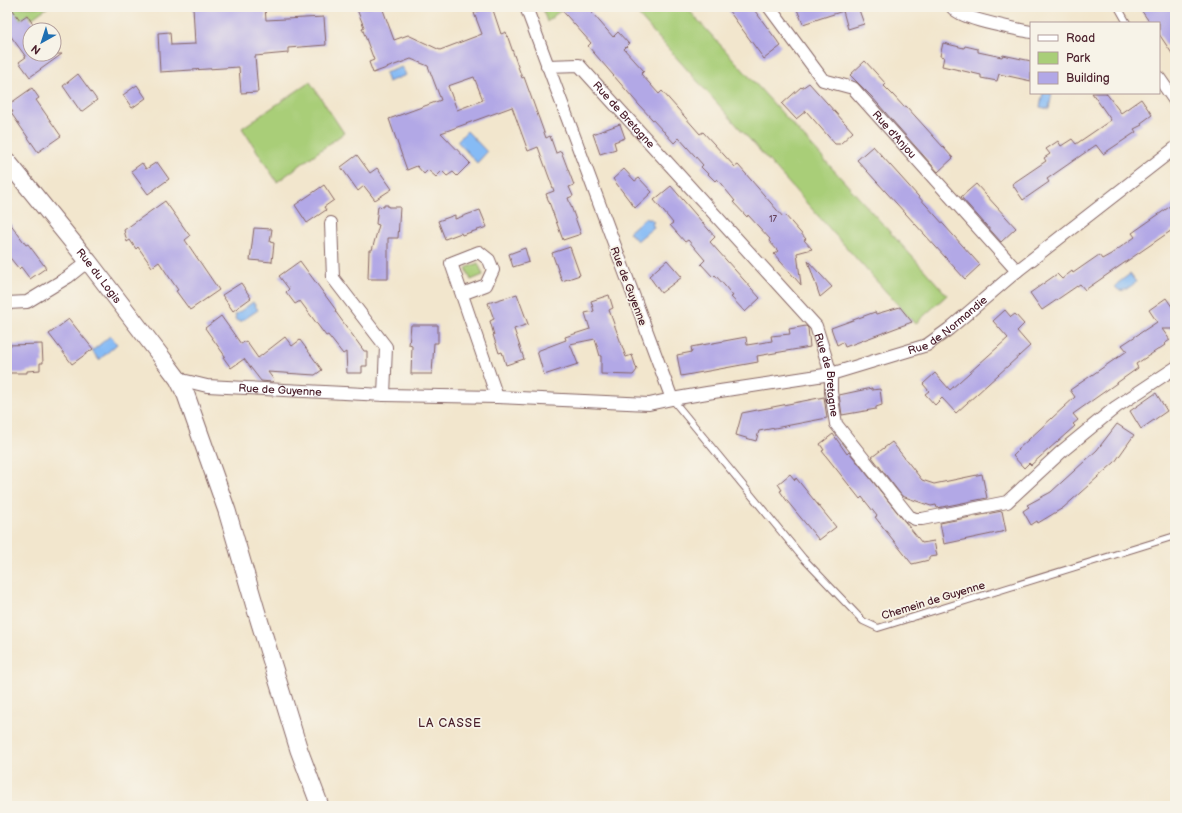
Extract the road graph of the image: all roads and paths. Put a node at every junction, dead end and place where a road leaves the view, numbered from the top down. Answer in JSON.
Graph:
{"nodes":[{"id":1,"x":526,"y":7,"type":"edge"},
{"id":2,"x":769,"y":7,"type":"edge"},
{"id":3,"x":952,"y":7,"type":"edge"},
{"id":4,"x":1118,"y":7,"type":"edge"},
{"id":5,"x":1126,"y":22,"type":"edge"},
{"id":6,"x":1030,"y":32,"type":"edge"},
{"id":7,"x":547,"y":66,"type":"junction"},
{"id":8,"x":1160,"y":79,"type":"edge"},
{"id":9,"x":1175,"y":101,"type":"edge"},
{"id":10,"x":1175,"y":148,"type":"edge"},
{"id":11,"x":7,"y":161,"type":"edge"},
{"id":12,"x":331,"y":223,"type":"dead end"},
{"id":13,"x":88,"y":261,"type":"junction"},
{"id":14,"x":1017,"y":271,"type":"junction"},
{"id":15,"x":462,"y":294,"type":"dead end"},
{"id":16,"x":7,"y":303,"type":"edge"},
{"id":17,"x":1175,"y":368,"type":"edge"},
{"id":18,"x":831,"y":374,"type":"junction"},
{"id":19,"x":178,"y":378,"type":"junction"},
{"id":20,"x":384,"y":395,"type":"junction"},
{"id":21,"x":497,"y":397,"type":"junction"},
{"id":22,"x":672,"y":400,"type":"junction"},
{"id":23,"x":1175,"y":536,"type":"edge"},
{"id":24,"x":320,"y":806,"type":"edge"}],
"edges":[{"from":1,"to":7,"type":"street","name":"Rue de Guyenne"},
{"from":2,"to":14,"type":"street","name":"Rue d'Anjou"},
{"from":3,"to":6,"type":"street"},
{"from":4,"to":5,"type":"lane"},
{"from":7,"to":18,"type":"street","name":"Rue de Bretagne"},
{"from":7,"to":22,"type":"street","name":"Rue de Guyenne"},
{"from":8,"to":9,"type":"street"},
{"from":10,"to":14,"type":"street","name":"Rue de Normandie"},
{"from":11,"to":13,"type":"street","name":"Rue du Logis"},
{"from":12,"to":20,"type":"street"},
{"from":13,"to":16,"type":"street"},
{"from":13,"to":19,"type":"street","name":"Rue du Logis"},
{"from":14,"to":18,"type":"street","name":"Rue de Normandie"},
{"from":15,"to":21,"type":"street"},
{"from":17,"to":18,"type":"street","name":"Rue de Bretagne"},
{"from":18,"to":22,"type":"street","name":"Rue de Normandie"},
{"from":19,"to":20,"type":"street","name":"Rue de Guyenne"},
{"from":19,"to":24,"type":"street","name":"Rue du Logis"},
{"from":20,"to":21,"type":"street","name":"Rue de Guyenne"},
{"from":21,"to":22,"type":"street","name":"Rue de Guyenne"},
{"from":22,"to":23,"type":"lane","name":"Chemein de Guyenne"}]}
